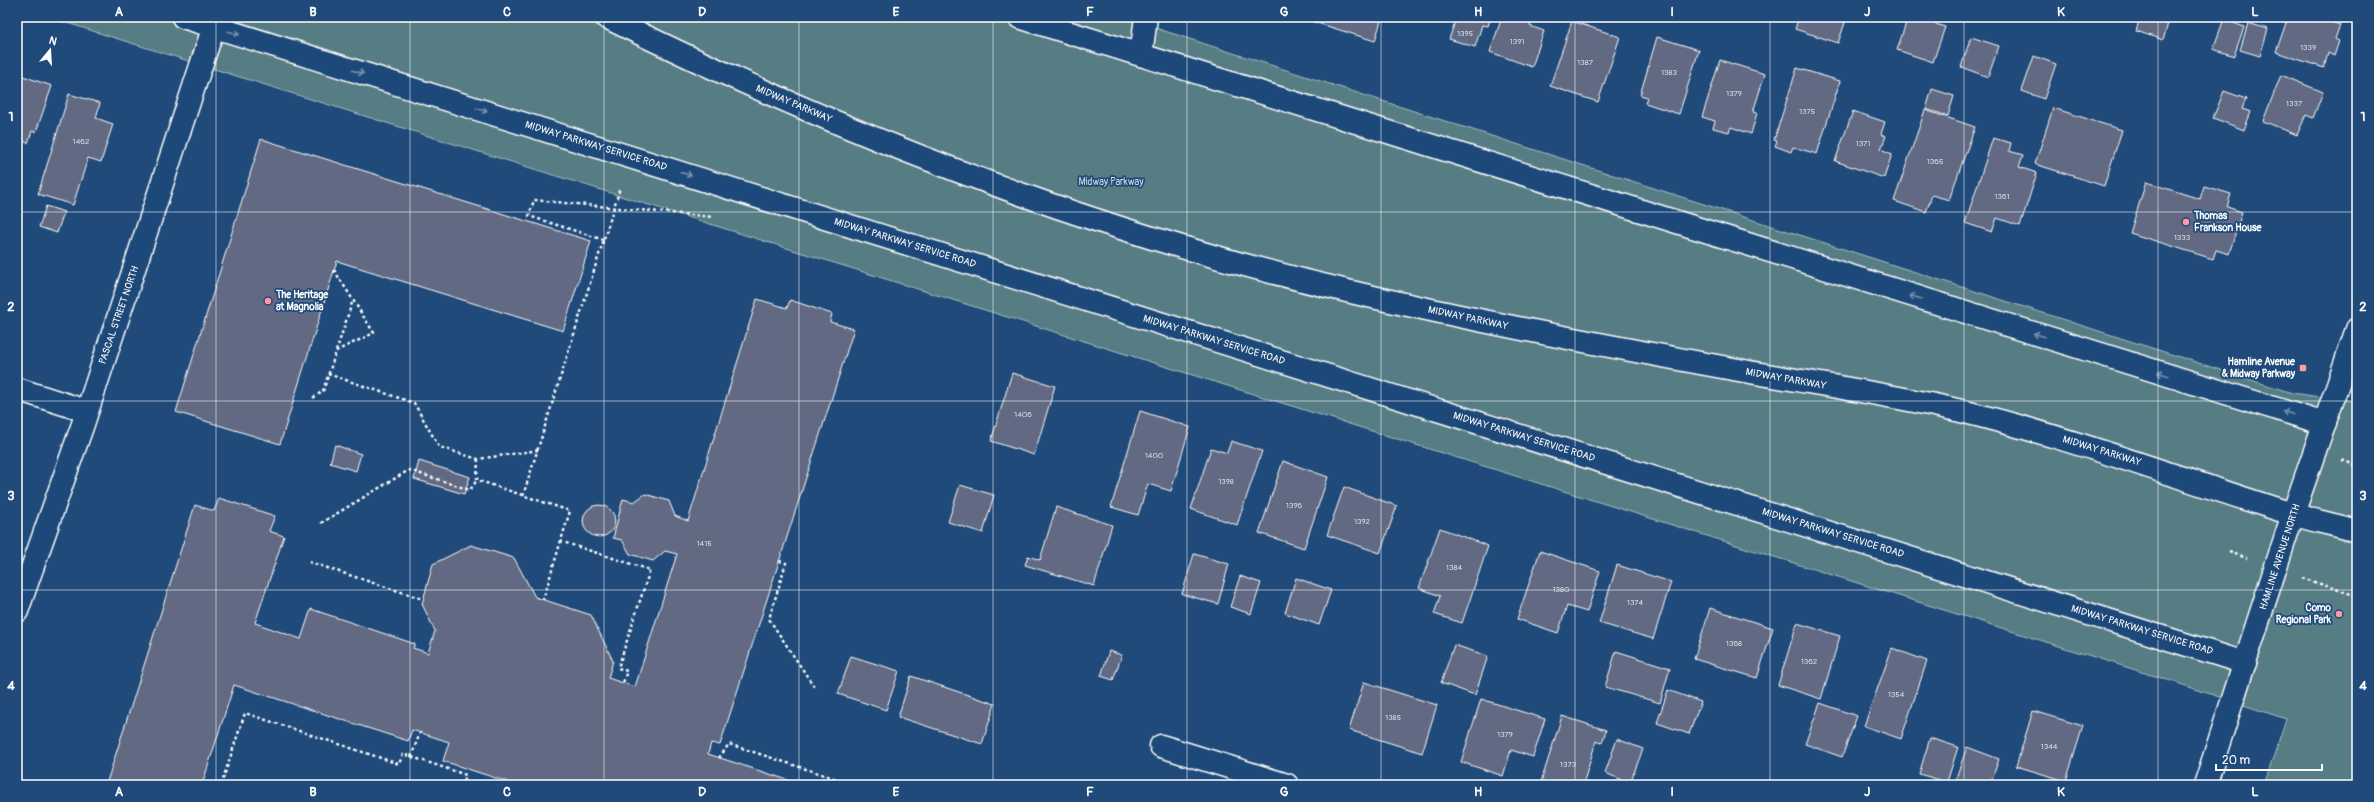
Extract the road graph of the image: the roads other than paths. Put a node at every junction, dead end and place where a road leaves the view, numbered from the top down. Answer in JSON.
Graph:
{"nodes":[{"id":1,"x":183,"y":17,"type":"edge"},
{"id":2,"x":606,"y":17,"type":"edge"},
{"id":3,"x":1019,"y":17,"type":"edge"},
{"id":4,"x":1146,"y":17,"type":"edge"},
{"id":5,"x":215,"y":22,"type":"edge"},
{"id":6,"x":1140,"y":55,"type":"junction"},
{"id":7,"x":2357,"y":329,"type":"edge"},
{"id":8,"x":17,"y":389,"type":"edge"},
{"id":9,"x":86,"y":411,"type":"junction"},
{"id":10,"x":2325,"y":424,"type":"junction"},
{"id":11,"x":2293,"y":514,"type":"junction"},
{"id":12,"x":2357,"y":531,"type":"edge"},
{"id":13,"x":17,"y":611,"type":"edge"},
{"id":14,"x":2246,"y":663,"type":"junction"},
{"id":15,"x":1161,"y":746,"type":"dead end"},
{"id":16,"x":1287,"y":785,"type":"edge"},
{"id":17,"x":2205,"y":785,"type":"edge"}],
"edges":[{"from":1,"to":5,"type":"street","name":"MIDWAY PARKWAY SERVICE ROAD"},
{"from":2,"to":11,"type":"street","name":"MIDWAY PARKWAY"},
{"from":3,"to":6,"type":"street"},
{"from":4,"to":6,"type":"street"},
{"from":5,"to":9,"type":"street","name":"PASCAL STREET NORTH"},
{"from":5,"to":14,"type":"street","name":"MIDWAY PARKWAY SERVICE ROAD","one_way":true},
{"from":10,"to":6,"type":"street","one_way":true},
{"from":7,"to":10,"type":"street","name":"HAMLINE AVENUE NORTH"},
{"from":8,"to":9,"type":"street"},
{"from":9,"to":13,"type":"street","name":"PASCAL STREET NORTH"},
{"from":10,"to":11,"type":"street","name":"HAMLINE AVENUE NORTH"},
{"from":11,"to":12,"type":"street","name":"MIDWAY PARKWAY"},
{"from":11,"to":14,"type":"street","name":"HAMLINE AVENUE NORTH"},
{"from":14,"to":17,"type":"street","name":"HAMLINE AVENUE NORTH"},
{"from":15,"to":16,"type":"street"}]}
